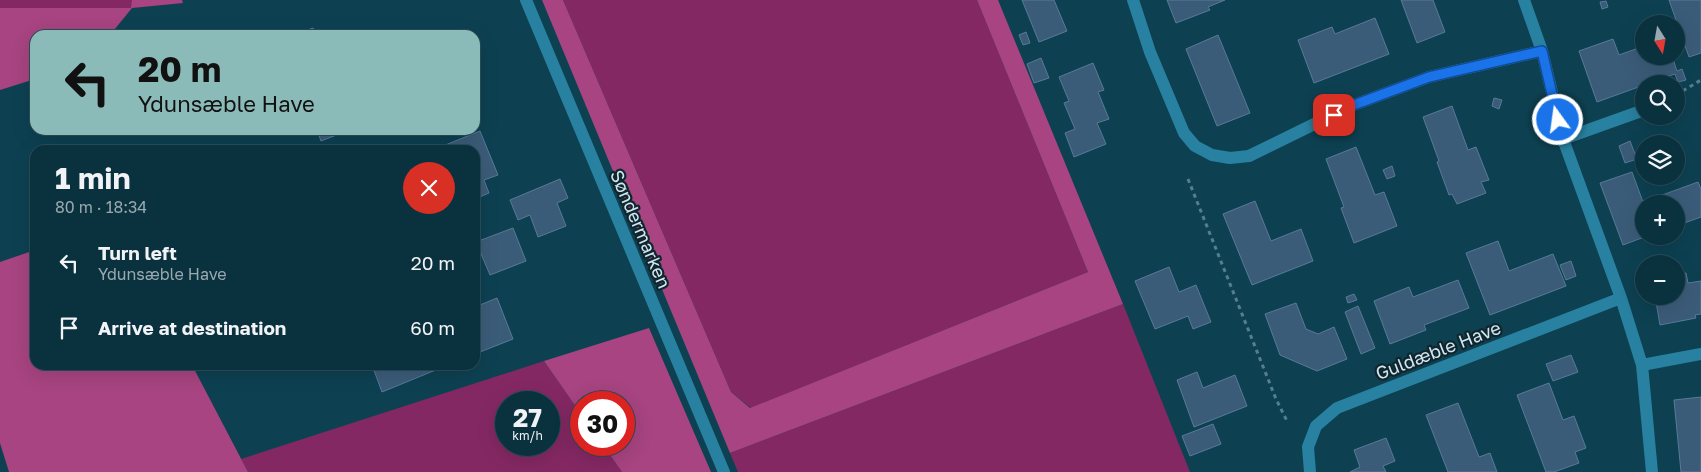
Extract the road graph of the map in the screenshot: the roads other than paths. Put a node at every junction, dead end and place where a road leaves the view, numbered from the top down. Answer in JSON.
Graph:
{"nodes":[{"id":1,"x":526,"y":0,"type":"edge"},
{"id":2,"x":1133,"y":0,"type":"edge"},
{"id":3,"x":1524,"y":0,"type":"edge"},
{"id":4,"x":1542,"y":51,"type":"junction"},
{"id":5,"x":1635,"y":113,"type":"edge"},
{"id":6,"x":1563,"y":139,"type":"junction"},
{"id":7,"x":1621,"y":298,"type":"junction"},
{"id":8,"x":1701,"y":354,"type":"edge"},
{"id":9,"x":1642,"y":365,"type":"junction"},
{"id":10,"x":724,"y":472,"type":"edge"},
{"id":11,"x":1310,"y":472,"type":"edge"},
{"id":12,"x":1652,"y":472,"type":"edge"}],
"edges":[{"from":1,"to":10,"type":"street","name":"Søndermarken"},
{"from":2,"to":4,"type":"street"},
{"from":3,"to":4,"type":"street"},
{"from":4,"to":6,"type":"street"},
{"from":5,"to":6,"type":"street"},
{"from":6,"to":7,"type":"street"},
{"from":7,"to":9,"type":"street"},
{"from":7,"to":11,"type":"street","name":"Guldæble Have"},
{"from":8,"to":9,"type":"street"},
{"from":9,"to":12,"type":"street"}]}
